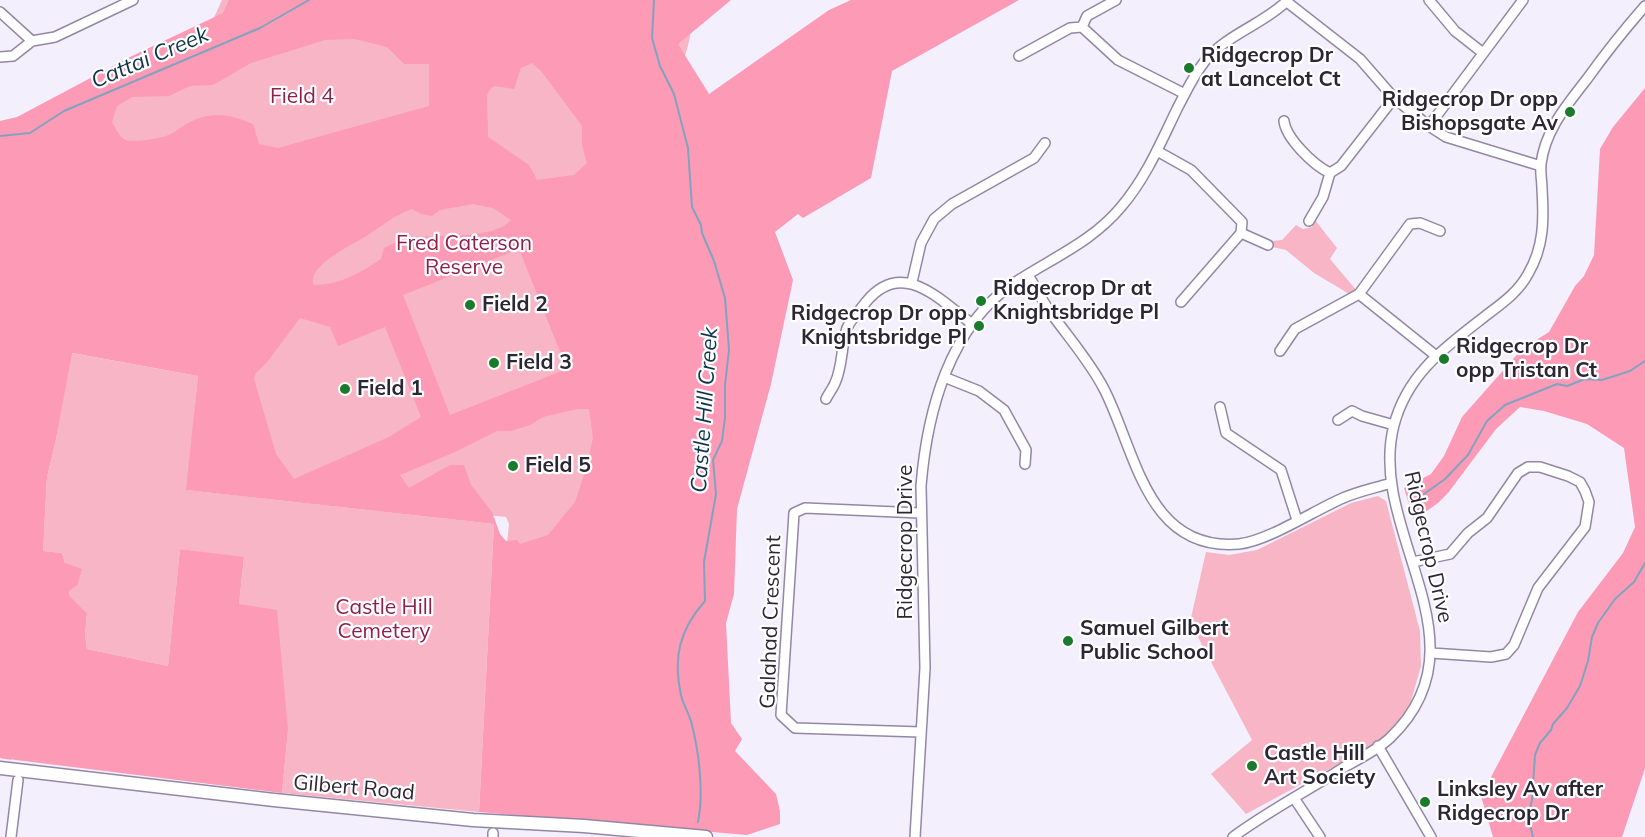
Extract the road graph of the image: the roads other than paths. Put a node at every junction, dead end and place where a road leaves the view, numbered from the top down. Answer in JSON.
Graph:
{"nodes":[{"id":1,"x":133,"y":0,"type":"edge"},
{"id":2,"x":1116,"y":0,"type":"edge"},
{"id":3,"x":1429,"y":0,"type":"edge"},
{"id":4,"x":1523,"y":0,"type":"edge"},
{"id":5,"x":1288,"y":1,"type":"edge"},
{"id":6,"x":1645,"y":6,"type":"edge"},
{"id":7,"x":0,"y":12,"type":"edge"},
{"id":8,"x":1082,"y":27,"type":"junction"},
{"id":9,"x":32,"y":41,"type":"junction"},
{"id":10,"x":1483,"y":53,"type":"junction"},
{"id":11,"x":1018,"y":56,"type":"dead end"},
{"id":12,"x":0,"y":57,"type":"edge"},
{"id":13,"x":1185,"y":94,"type":"junction"},
{"id":14,"x":1394,"y":98,"type":"junction"},
{"id":15,"x":1284,"y":121,"type":"dead end"},
{"id":16,"x":1429,"y":126,"type":"junction"},
{"id":17,"x":1045,"y":143,"type":"dead end"},
{"id":18,"x":1157,"y":151,"type":"junction"},
{"id":19,"x":1541,"y":166,"type":"junction"},
{"id":20,"x":1330,"y":172,"type":"junction"},
{"id":21,"x":1309,"y":221,"type":"dead end"},
{"id":22,"x":1440,"y":231,"type":"dead end"},
{"id":23,"x":1241,"y":233,"type":"junction"},
{"id":24,"x":1268,"y":245,"type":"dead end"},
{"id":25,"x":1028,"y":275,"type":"junction"},
{"id":26,"x":912,"y":282,"type":"junction"},
{"id":27,"x":1359,"y":294,"type":"junction"},
{"id":28,"x":1181,"y":302,"type":"dead end"},
{"id":29,"x":972,"y":324,"type":"junction"},
{"id":30,"x":1280,"y":351,"type":"dead end"},
{"id":31,"x":1436,"y":355,"type":"junction"},
{"id":32,"x":944,"y":377,"type":"junction"},
{"id":33,"x":826,"y":399,"type":"dead end"},
{"id":34,"x":1220,"y":406,"type":"dead end"},
{"id":35,"x":1338,"y":420,"type":"dead end"},
{"id":36,"x":1394,"y":425,"type":"junction"},
{"id":37,"x":1025,"y":464,"type":"dead end"},
{"id":38,"x":1391,"y":483,"type":"junction"},
{"id":39,"x":920,"y":513,"type":"junction"},
{"id":40,"x":1298,"y":520,"type":"junction"},
{"id":41,"x":1413,"y":562,"type":"junction"},
{"id":42,"x":1431,"y":653,"type":"junction"},
{"id":43,"x":921,"y":732,"type":"junction"},
{"id":44,"x":1378,"y":747,"type":"junction"},
{"id":45,"x":0,"y":768,"type":"edge"},
{"id":46,"x":18,"y":780,"type":"dead end"},
{"id":47,"x":1294,"y":798,"type":"junction"},
{"id":48,"x":11,"y":837,"type":"edge"},
{"id":49,"x":706,"y":837,"type":"edge"},
{"id":50,"x":915,"y":837,"type":"edge"},
{"id":51,"x":1233,"y":837,"type":"edge"},
{"id":52,"x":1320,"y":837,"type":"edge"},
{"id":53,"x":1431,"y":837,"type":"edge"}],
"edges":[{"from":1,"to":9,"type":"street"},
{"from":2,"to":8,"type":"street"},
{"from":3,"to":10,"type":"street"},
{"from":4,"to":10,"type":"street"},
{"from":5,"to":13,"type":"street","name":"Ridgecrop Drive"},
{"from":5,"to":14,"type":"street"},
{"from":6,"to":19,"type":"street","name":"Ridgecrop Drive"},
{"from":7,"to":9,"type":"street"},
{"from":8,"to":11,"type":"street"},
{"from":8,"to":13,"type":"street"},
{"from":9,"to":12,"type":"street"},
{"from":10,"to":16,"type":"street"},
{"from":13,"to":18,"type":"street","name":"Ridgecrop Drive"},
{"from":14,"to":16,"type":"street"},
{"from":14,"to":20,"type":"street"},
{"from":15,"to":20,"type":"street"},
{"from":16,"to":19,"type":"street"},
{"from":17,"to":26,"type":"street"},
{"from":18,"to":23,"type":"street"},
{"from":18,"to":25,"type":"street","name":"Ridgecrop Drive"},
{"from":19,"to":31,"type":"street","name":"Ridgecrop Drive"},
{"from":20,"to":21,"type":"street"},
{"from":22,"to":27,"type":"street"},
{"from":23,"to":24,"type":"street"},
{"from":23,"to":28,"type":"street"},
{"from":25,"to":29,"type":"street","name":"Ridgecrop Drive"},
{"from":25,"to":40,"type":"street"},
{"from":26,"to":29,"type":"street"},
{"from":26,"to":33,"type":"street"},
{"from":27,"to":30,"type":"street"},
{"from":27,"to":31,"type":"street"},
{"from":29,"to":32,"type":"street","name":"Ridgecrop Drive"},
{"from":31,"to":36,"type":"street","name":"Ridgecrop Drive"},
{"from":32,"to":37,"type":"street"},
{"from":32,"to":39,"type":"street","name":"Ridgecrop Drive"},
{"from":34,"to":40,"type":"street"},
{"from":35,"to":36,"type":"street"},
{"from":36,"to":38,"type":"street","name":"Ridgecrop Drive"},
{"from":38,"to":40,"type":"street"},
{"from":38,"to":41,"type":"street","name":"Ridgecrop Drive"},
{"from":39,"to":43,"type":"street","name":"Ridgecrop Drive"},
{"from":39,"to":43,"type":"street","name":"Galahad Crescent"},
{"from":41,"to":42,"type":"street","name":"Ridgecrop Drive"},
{"from":41,"to":42,"type":"street"},
{"from":42,"to":44,"type":"street","name":"Ridgecrop Drive"},
{"from":43,"to":50,"type":"street","name":"Ridgecrop Drive"},
{"from":44,"to":47,"type":"street","name":"Ridgecrop Drive"},
{"from":44,"to":53,"type":"street"},
{"from":45,"to":49,"type":"main road","name":"Gilbert Road"},
{"from":46,"to":48,"type":"street"},
{"from":47,"to":51,"type":"street","name":"Ridgecrop Drive"},
{"from":47,"to":52,"type":"street"}]}
